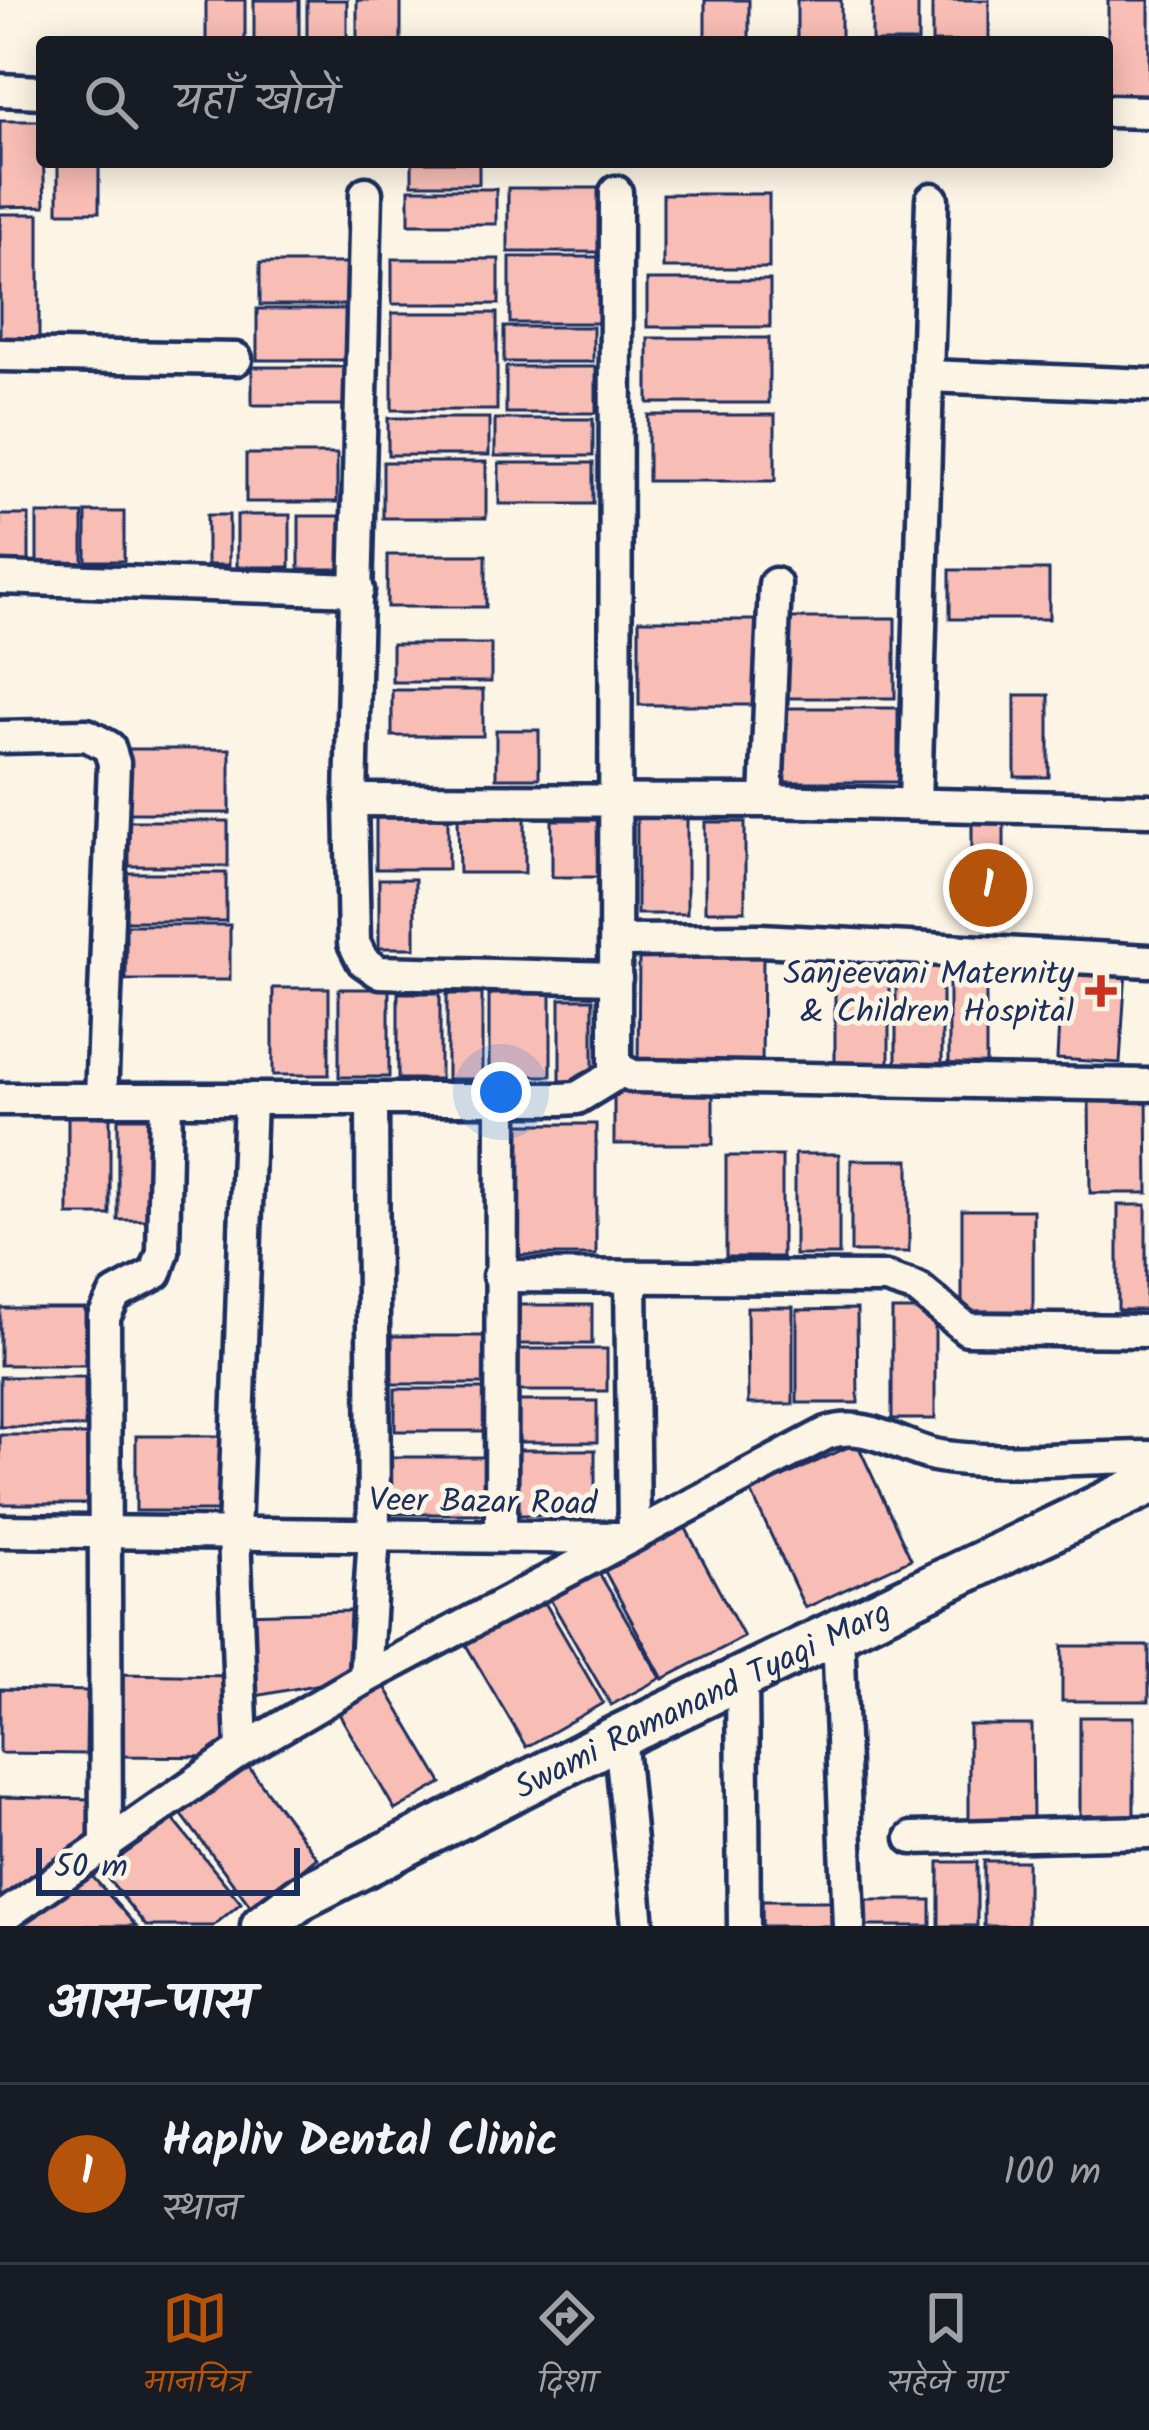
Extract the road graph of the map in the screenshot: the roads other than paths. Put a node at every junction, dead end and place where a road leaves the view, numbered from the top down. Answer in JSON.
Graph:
{"nodes":[{"id":1,"x":0,"y":90,"type":"edge"},
{"id":2,"x":36,"y":92,"type":"edge"},
{"id":3,"x":1113,"y":112,"type":"edge"},
{"id":4,"x":1149,"y":112,"type":"edge"},
{"id":5,"x":616,"y":192,"type":"dead end"},
{"id":6,"x":366,"y":193,"type":"dead end"},
{"id":7,"x":932,"y":199,"type":"dead end"},
{"id":8,"x":0,"y":355,"type":"edge"},
{"id":9,"x":236,"y":359,"type":"dead end"},
{"id":10,"x":928,"y":376,"type":"junction"},
{"id":11,"x":1149,"y":385,"type":"edge"},
{"id":12,"x":0,"y":578,"type":"edge"},
{"id":13,"x":775,"y":584,"type":"dead end"},
{"id":14,"x":358,"y":590,"type":"junction"},
{"id":15,"x":0,"y":737,"type":"edge"},
{"id":16,"x":351,"y":800,"type":"junction"},
{"id":17,"x":616,"y":801,"type":"junction"},
{"id":18,"x":766,"y":801,"type":"junction"},
{"id":19,"x":914,"y":804,"type":"junction"},
{"id":20,"x":1149,"y":810,"type":"edge"},
{"id":21,"x":616,"y":941,"type":"junction"},
{"id":22,"x":1149,"y":961,"type":"edge"},
{"id":23,"x":616,"y":978,"type":"junction"},
{"id":24,"x":620,"y":1072,"type":"junction"},
{"id":25,"x":1149,"y":1085,"type":"edge"},
{"id":26,"x":0,"y":1099,"type":"edge"},
{"id":27,"x":101,"y":1099,"type":"junction"},
{"id":28,"x":166,"y":1099,"type":"junction"},
{"id":29,"x":250,"y":1099,"type":"junction"},
{"id":30,"x":373,"y":1099,"type":"junction"},
{"id":31,"x":502,"y":1099,"type":"junction"},
{"id":32,"x":499,"y":1276,"type":"junction"},
{"id":33,"x":631,"y":1278,"type":"junction"},
{"id":34,"x":1149,"y":1331,"type":"edge"},
{"id":35,"x":1149,"y":1457,"type":"edge"},
{"id":36,"x":1149,"y":1483,"type":"edge"},
{"id":37,"x":0,"y":1531,"type":"edge"},
{"id":38,"x":102,"y":1532,"type":"junction"},
{"id":39,"x":234,"y":1534,"type":"junction"},
{"id":40,"x":374,"y":1534,"type":"junction"},
{"id":41,"x":501,"y":1536,"type":"junction"},
{"id":42,"x":629,"y":1536,"type":"junction"},
{"id":43,"x":838,"y":1631,"type":"junction"},
{"id":44,"x":742,"y":1677,"type":"junction"},
{"id":45,"x":365,"y":1678,"type":"junction"},
{"id":46,"x":620,"y":1736,"type":"junction"},
{"id":47,"x":242,"y":1750,"type":"junction"},
{"id":48,"x":1149,"y":1832,"type":"edge"},
{"id":49,"x":912,"y":1838,"type":"dead end"},
{"id":50,"x":106,"y":1849,"type":"junction"},
{"id":51,"x":303,"y":1911,"type":"edge"},
{"id":52,"x":0,"y":1919,"type":"edge"},
{"id":53,"x":263,"y":1926,"type":"edge"},
{"id":54,"x":638,"y":1926,"type":"edge"},
{"id":55,"x":744,"y":1926,"type":"edge"},
{"id":56,"x":849,"y":1926,"type":"edge"}],
"edges":[{"from":1,"to":2,"type":"street"},
{"from":3,"to":4,"type":"street"},
{"from":5,"to":17,"type":"street"},
{"from":6,"to":14,"type":"street"},
{"from":7,"to":10,"type":"street"},
{"from":8,"to":9,"type":"street"},
{"from":10,"to":11,"type":"street"},
{"from":10,"to":19,"type":"street"},
{"from":12,"to":14,"type":"street"},
{"from":13,"to":18,"type":"street"},
{"from":14,"to":16,"type":"street"},
{"from":15,"to":27,"type":"street"},
{"from":16,"to":17,"type":"street"},
{"from":16,"to":23,"type":"street"},
{"from":17,"to":18,"type":"street"},
{"from":17,"to":21,"type":"street"},
{"from":18,"to":19,"type":"street"},
{"from":19,"to":20,"type":"street"},
{"from":21,"to":22,"type":"street"},
{"from":21,"to":23,"type":"street"},
{"from":23,"to":24,"type":"street"},
{"from":24,"to":25,"type":"street"},
{"from":24,"to":31,"type":"street"},
{"from":26,"to":27,"type":"street"},
{"from":27,"to":28,"type":"street"},
{"from":28,"to":29,"type":"street"},
{"from":28,"to":38,"type":"street"},
{"from":29,"to":30,"type":"street"},
{"from":29,"to":39,"type":"street"},
{"from":30,"to":31,"type":"street"},
{"from":30,"to":40,"type":"street"},
{"from":31,"to":32,"type":"street"},
{"from":32,"to":33,"type":"street"},
{"from":32,"to":41,"type":"street"},
{"from":33,"to":34,"type":"street"},
{"from":33,"to":42,"type":"street"},
{"from":35,"to":42,"type":"street","name":"Veer Bazar Road"},
{"from":36,"to":43,"type":"street","name":"Swami Ramanand Tyagi Marg"},
{"from":37,"to":38,"type":"street","name":"Veer Bazar Road"},
{"from":38,"to":39,"type":"street","name":"Veer Bazar Road"},
{"from":38,"to":50,"type":"street"},
{"from":39,"to":40,"type":"street","name":"Veer Bazar Road"},
{"from":39,"to":47,"type":"street"},
{"from":40,"to":41,"type":"street","name":"Veer Bazar Road"},
{"from":40,"to":45,"type":"street"},
{"from":41,"to":42,"type":"street","name":"Veer Bazar Road"},
{"from":42,"to":45,"type":"street"},
{"from":43,"to":44,"type":"street","name":"Swami Ramanand Tyagi Marg"},
{"from":43,"to":56,"type":"street"},
{"from":44,"to":46,"type":"street","name":"Swami Ramanand Tyagi Marg"},
{"from":44,"to":55,"type":"street"},
{"from":45,"to":47,"type":"street"},
{"from":46,"to":51,"type":"street","name":"Swami Ramanand Tyagi Marg"},
{"from":46,"to":54,"type":"street"},
{"from":47,"to":50,"type":"street"},
{"from":48,"to":49,"type":"street"},
{"from":50,"to":52,"type":"street"},
{"from":51,"to":53,"type":"street","name":"Swami Ramanand Tyagi Marg"}]}
